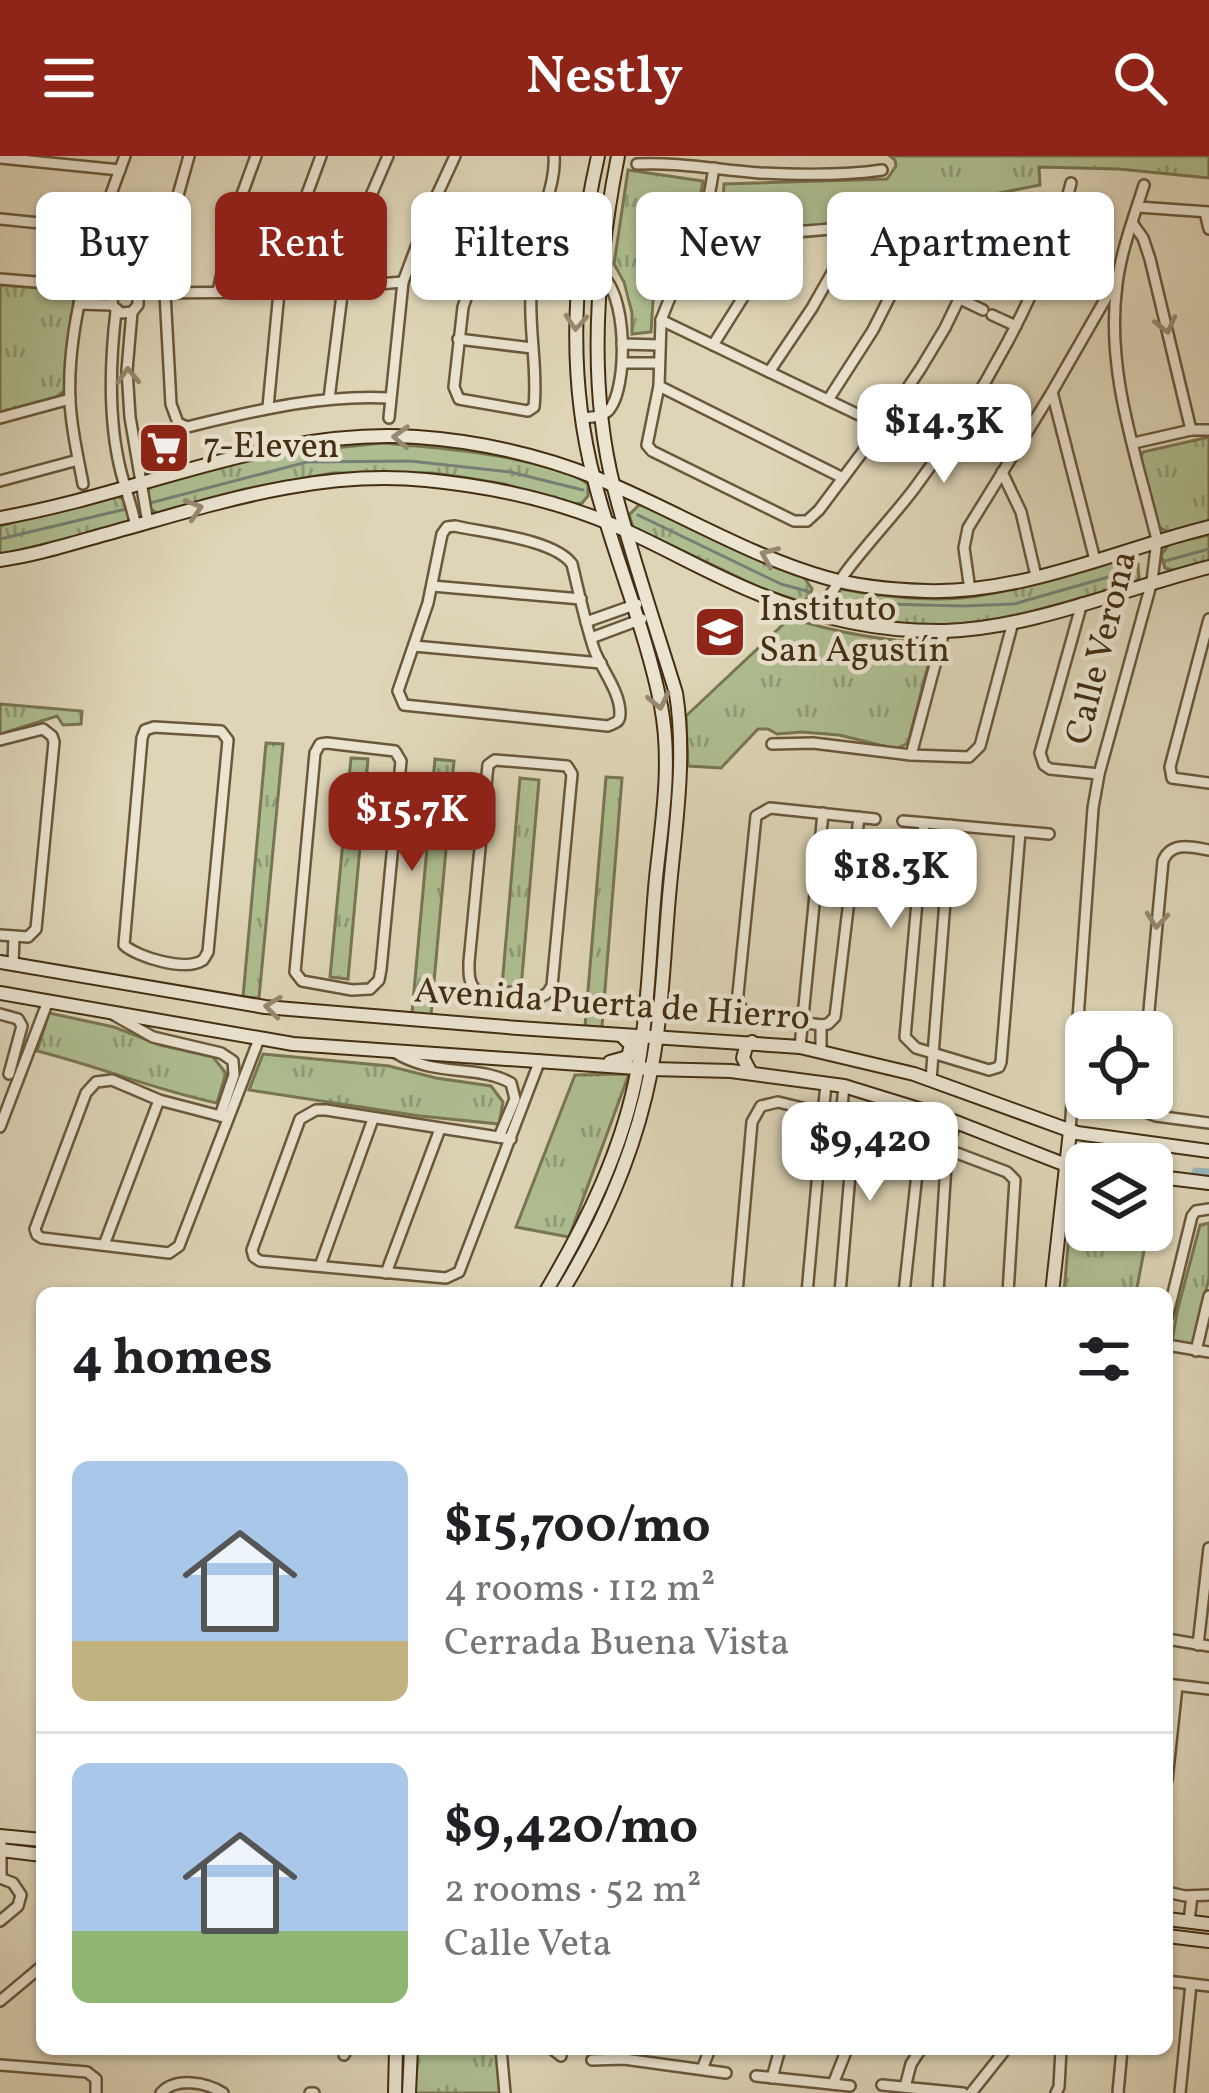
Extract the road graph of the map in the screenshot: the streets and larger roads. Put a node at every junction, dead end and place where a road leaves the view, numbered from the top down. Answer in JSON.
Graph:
{"nodes":[{"id":1,"x":124,"y":156,"type":"edge"},
{"id":2,"x":189,"y":156,"type":"edge"},
{"id":3,"x":256,"y":156,"type":"edge"},
{"id":4,"x":321,"y":156,"type":"edge"},
{"id":5,"x":388,"y":156,"type":"edge"},
{"id":6,"x":454,"y":156,"type":"edge"},
{"id":7,"x":554,"y":156,"type":"edge"},
{"id":8,"x":0,"y":158,"type":"edge"},
{"id":9,"x":597,"y":160,"type":"edge"},
{"id":10,"x":617,"y":162,"type":"edge"},
{"id":11,"x":637,"y":164,"type":"dead end"},
{"id":12,"x":714,"y":168,"type":"junction"},
{"id":13,"x":120,"y":170,"type":"junction"},
{"id":14,"x":882,"y":170,"type":"dead end"},
{"id":15,"x":1071,"y":183,"type":"dead end"},
{"id":16,"x":1144,"y":185,"type":"dead end"},
{"id":17,"x":112,"y":192,"type":"edge"},
{"id":18,"x":179,"y":192,"type":"edge"},
{"id":19,"x":243,"y":192,"type":"edge"},
{"id":20,"x":308,"y":192,"type":"edge"},
{"id":21,"x":372,"y":192,"type":"edge"},
{"id":22,"x":548,"y":192,"type":"edge"},
{"id":23,"x":591,"y":192,"type":"edge"},
{"id":24,"x":710,"y":192,"type":"edge"},
{"id":25,"x":612,"y":193,"type":"edge"},
{"id":26,"x":1138,"y":207,"type":"junction"},
{"id":27,"x":1207,"y":212,"type":"edge"},
{"id":28,"x":0,"y":219,"type":"edge"},
{"id":29,"x":36,"y":223,"type":"edge"},
{"id":30,"x":1133,"y":224,"type":"junction"},
{"id":31,"x":1209,"y":229,"type":"edge"},
{"id":32,"x":0,"y":279,"type":"edge"},
{"id":33,"x":1117,"y":279,"type":"junction"},
{"id":34,"x":36,"y":282,"type":"edge"},
{"id":35,"x":827,"y":282,"type":"edge"},
{"id":36,"x":404,"y":283,"type":"junction"},
{"id":37,"x":387,"y":284,"type":"edge"},
{"id":38,"x":612,"y":291,"type":"edge"},
{"id":39,"x":81,"y":300,"type":"edge"},
{"id":40,"x":114,"y":300,"type":"edge"},
{"id":41,"x":134,"y":300,"type":"edge"},
{"id":42,"x":159,"y":300,"type":"edge"},
{"id":43,"x":165,"y":300,"type":"edge"},
{"id":44,"x":277,"y":300,"type":"edge"},
{"id":45,"x":342,"y":300,"type":"edge"},
{"id":46,"x":466,"y":300,"type":"edge"},
{"id":47,"x":531,"y":300,"type":"edge"},
{"id":48,"x":577,"y":300,"type":"edge"},
{"id":49,"x":600,"y":300,"type":"edge"},
{"id":50,"x":669,"y":300,"type":"edge"},
{"id":51,"x":742,"y":300,"type":"edge"},
{"id":52,"x":888,"y":300,"type":"edge"},
{"id":53,"x":959,"y":300,"type":"edge"},
{"id":54,"x":962,"y":300,"type":"edge"},
{"id":55,"x":80,"y":304,"type":"junction"},
{"id":56,"x":136,"y":304,"type":"junction"},
{"id":57,"x":114,"y":308,"type":"junction"},
{"id":58,"x":661,"y":320,"type":"junction"},
{"id":59,"x":1016,"y":326,"type":"junction"},
{"id":60,"x":458,"y":338,"type":"junction"},
{"id":61,"x":622,"y":344,"type":"junction"},
{"id":62,"x":660,"y":344,"type":"junction"},
{"id":63,"x":713,"y":345,"type":"junction"},
{"id":64,"x":532,"y":348,"type":"junction"},
{"id":65,"x":623,"y":363,"type":"junction"},
{"id":66,"x":659,"y":363,"type":"junction"},
{"id":67,"x":770,"y":372,"type":"junction"},
{"id":68,"x":659,"y":386,"type":"junction"},
{"id":69,"x":1052,"y":392,"type":"junction"},
{"id":70,"x":390,"y":398,"type":"junction"},
{"id":71,"x":70,"y":399,"type":"junction"},
{"id":72,"x":329,"y":399,"type":"junction"},
{"id":73,"x":827,"y":400,"type":"junction"},
{"id":74,"x":268,"y":407,"type":"junction"},
{"id":75,"x":602,"y":416,"type":"junction"},
{"id":76,"x":0,"y":418,"type":"edge"},
{"id":77,"x":389,"y":418,"type":"dead end"},
{"id":78,"x":580,"y":418,"type":"junction"},
{"id":79,"x":882,"y":426,"type":"junction"},
{"id":80,"x":1191,"y":430,"type":"junction"},
{"id":81,"x":1209,"y":430,"type":"edge"},
{"id":82,"x":1134,"y":443,"type":"junction"},
{"id":83,"x":78,"y":460,"type":"junction"},
{"id":84,"x":1002,"y":472,"type":"junction"},
{"id":85,"x":592,"y":476,"type":"junction"},
{"id":86,"x":843,"y":478,"type":"junction"},
{"id":87,"x":0,"y":481,"type":"edge"},
{"id":88,"x":83,"y":484,"type":"dead end"},
{"id":89,"x":614,"y":485,"type":"junction"},
{"id":90,"x":134,"y":486,"type":"junction"},
{"id":91,"x":0,"y":518,"type":"edge"},
{"id":92,"x":606,"y":521,"type":"junction"},
{"id":93,"x":142,"y":525,"type":"junction"},
{"id":94,"x":1209,"y":527,"type":"edge"},
{"id":95,"x":627,"y":530,"type":"junction"},
{"id":96,"x":1157,"y":540,"type":"junction"},
{"id":97,"x":0,"y":560,"type":"edge"},
{"id":98,"x":1096,"y":560,"type":"junction"},
{"id":99,"x":1209,"y":567,"type":"edge"},
{"id":100,"x":1036,"y":576,"type":"junction"},
{"id":101,"x":838,"y":581,"type":"junction"},
{"id":102,"x":1152,"y":581,"type":"junction"},
{"id":103,"x":432,"y":586,"type":"junction"},
{"id":104,"x":970,"y":590,"type":"junction"},
{"id":105,"x":581,"y":599,"type":"junction"},
{"id":106,"x":648,"y":600,"type":"junction"},
{"id":107,"x":1082,"y":603,"type":"junction"},
{"id":108,"x":632,"y":605,"type":"junction"},
{"id":109,"x":652,"y":615,"type":"junction"},
{"id":110,"x":819,"y":615,"type":"junction"},
{"id":111,"x":1209,"y":619,"type":"edge"},
{"id":112,"x":637,"y":621,"type":"junction"},
{"id":113,"x":586,"y":622,"type":"junction"},
{"id":114,"x":1013,"y":622,"type":"junction"},
{"id":115,"x":944,"y":631,"type":"junction"},
{"id":116,"x":591,"y":638,"type":"junction"},
{"id":117,"x":415,"y":646,"type":"junction"},
{"id":118,"x":601,"y":664,"type":"junction"},
{"id":119,"x":0,"y":740,"type":"edge"},
{"id":120,"x":772,"y":744,"type":"dead end"},
{"id":121,"x":911,"y":755,"type":"junction"},
{"id":122,"x":1100,"y":774,"type":"junction"},
{"id":123,"x":1209,"y":783,"type":"edge"},
{"id":124,"x":823,"y":813,"type":"junction"},
{"id":125,"x":859,"y":817,"type":"junction"},
{"id":126,"x":874,"y":818,"type":"dead end"},
{"id":127,"x":903,"y":821,"type":"dead end"},
{"id":128,"x":924,"y":823,"type":"junction"},
{"id":129,"x":951,"y":825,"type":"junction"},
{"id":130,"x":1020,"y":832,"type":"junction"},
{"id":131,"x":1049,"y":834,"type":"dead end"},
{"id":132,"x":1209,"y":850,"type":"edge"},
{"id":133,"x":0,"y":935,"type":"edge"},
{"id":134,"x":14,"y":936,"type":"junction"},
{"id":135,"x":158,"y":961,"type":"junction"},
{"id":136,"x":6,"y":963,"type":"edge"},
{"id":137,"x":176,"y":963,"type":"junction"},
{"id":138,"x":331,"y":987,"type":"junction"},
{"id":139,"x":153,"y":989,"type":"junction"},
{"id":140,"x":352,"y":990,"type":"junction"},
{"id":141,"x":174,"y":992,"type":"junction"},
{"id":142,"x":0,"y":993,"type":"edge"},
{"id":143,"x":501,"y":997,"type":"junction"},
{"id":144,"x":520,"y":998,"type":"junction"},
{"id":145,"x":48,"y":1001,"type":"junction"},
{"id":146,"x":1149,"y":1011,"type":"edge"},
{"id":147,"x":109,"y":1012,"type":"junction"},
{"id":148,"x":327,"y":1013,"type":"junction"},
{"id":149,"x":0,"y":1014,"type":"edge"},
{"id":150,"x":349,"y":1016,"type":"junction"},
{"id":151,"x":802,"y":1021,"type":"junction"},
{"id":152,"x":827,"y":1023,"type":"junction"},
{"id":153,"x":497,"y":1027,"type":"junction"},
{"id":154,"x":518,"y":1028,"type":"junction"},
{"id":155,"x":622,"y":1036,"type":"junction"},
{"id":156,"x":649,"y":1037,"type":"junction"},
{"id":157,"x":259,"y":1039,"type":"junction"},
{"id":158,"x":731,"y":1041,"type":"junction"},
{"id":159,"x":752,"y":1042,"type":"junction"},
{"id":160,"x":800,"y":1047,"type":"junction"},
{"id":161,"x":916,"y":1048,"type":"junction"},
{"id":162,"x":393,"y":1051,"type":"junction"},
{"id":163,"x":821,"y":1051,"type":"junction"},
{"id":164,"x":933,"y":1053,"type":"junction"},
{"id":165,"x":540,"y":1060,"type":"junction"},
{"id":166,"x":597,"y":1065,"type":"junction"},
{"id":167,"x":645,"y":1068,"type":"junction"},
{"id":168,"x":731,"y":1071,"type":"junction"},
{"id":169,"x":751,"y":1073,"type":"junction"},
{"id":170,"x":10,"y":1074,"type":"edge"},
{"id":171,"x":914,"y":1074,"type":"junction"},
{"id":172,"x":931,"y":1080,"type":"junction"},
{"id":173,"x":826,"y":1083,"type":"junction"},
{"id":174,"x":844,"y":1086,"type":"junction"},
{"id":175,"x":159,"y":1100,"type":"junction"},
{"id":176,"x":824,"y":1114,"type":"junction"},
{"id":177,"x":938,"y":1115,"type":"junction"},
{"id":178,"x":224,"y":1117,"type":"junction"},
{"id":179,"x":841,"y":1118,"type":"junction"},
{"id":180,"x":1173,"y":1118,"type":"edge"},
{"id":181,"x":373,"y":1119,"type":"junction"},
{"id":182,"x":956,"y":1122,"type":"junction"},
{"id":183,"x":1209,"y":1123,"type":"edge"},
{"id":184,"x":0,"y":1127,"type":"edge"},
{"id":185,"x":440,"y":1129,"type":"junction"},
{"id":186,"x":1070,"y":1131,"type":"junction"},
{"id":187,"x":505,"y":1138,"type":"junction"},
{"id":188,"x":1069,"y":1143,"type":"edge"},
{"id":189,"x":933,"y":1144,"type":"junction"},
{"id":190,"x":947,"y":1148,"type":"junction"},
{"id":191,"x":1209,"y":1151,"type":"edge"},
{"id":192,"x":1065,"y":1165,"type":"edge"},
{"id":193,"x":1065,"y":1174,"type":"edge"},
{"id":194,"x":1173,"y":1179,"type":"edge"},
{"id":195,"x":1209,"y":1183,"type":"edge"},
{"id":196,"x":1209,"y":1206,"type":"edge"},
{"id":197,"x":104,"y":1245,"type":"junction"},
{"id":198,"x":320,"y":1266,"type":"junction"},
{"id":199,"x":386,"y":1273,"type":"junction"},
{"id":200,"x":549,"y":1287,"type":"edge"},
{"id":201,"x":566,"y":1287,"type":"edge"},
{"id":202,"x":738,"y":1287,"type":"edge"},
{"id":203,"x":807,"y":1287,"type":"edge"},
{"id":204,"x":840,"y":1287,"type":"edge"},
{"id":205,"x":905,"y":1287,"type":"edge"},
{"id":206,"x":938,"y":1287,"type":"edge"},
{"id":207,"x":1008,"y":1287,"type":"edge"},
{"id":208,"x":1053,"y":1287,"type":"edge"},
{"id":209,"x":1173,"y":1294,"type":"edge"},
{"id":210,"x":1209,"y":1296,"type":"edge"},
{"id":211,"x":1173,"y":1346,"type":"edge"},
{"id":212,"x":1196,"y":1351,"type":"junction"},
{"id":213,"x":1209,"y":1352,"type":"edge"},
{"id":214,"x":1209,"y":1548,"type":"edge"},
{"id":215,"x":1173,"y":1640,"type":"edge"},
{"id":216,"x":1204,"y":1646,"type":"edge"},
{"id":217,"x":1173,"y":1685,"type":"edge"},
{"id":218,"x":1209,"y":1689,"type":"edge"},
{"id":219,"x":1,"y":1836,"type":"edge"},
{"id":220,"x":36,"y":1839,"type":"edge"},
{"id":221,"x":0,"y":1851,"type":"edge"},
{"id":222,"x":36,"y":1854,"type":"edge"},
{"id":223,"x":0,"y":1878,"type":"edge"},
{"id":224,"x":1180,"y":1895,"type":"edge"},
{"id":225,"x":1209,"y":1895,"type":"edge"},
{"id":226,"x":1177,"y":1920,"type":"edge"},
{"id":227,"x":0,"y":1921,"type":"edge"},
{"id":228,"x":1209,"y":1924,"type":"edge"},
{"id":229,"x":1173,"y":1937,"type":"edge"},
{"id":230,"x":1186,"y":1938,"type":"junction"},
{"id":231,"x":1209,"y":1941,"type":"edge"},
{"id":232,"x":36,"y":1971,"type":"edge"},
{"id":233,"x":1173,"y":1982,"type":"edge"},
{"id":234,"x":1191,"y":1984,"type":"junction"},
{"id":235,"x":1209,"y":1986,"type":"edge"},
{"id":236,"x":0,"y":2001,"type":"edge"},
{"id":237,"x":398,"y":2055,"type":"edge"},
{"id":238,"x":408,"y":2055,"type":"edge"},
{"id":239,"x":502,"y":2055,"type":"edge"},
{"id":240,"x":621,"y":2055,"type":"edge"},
{"id":241,"x":632,"y":2055,"type":"edge"},
{"id":242,"x":708,"y":2055,"type":"edge"},
{"id":243,"x":778,"y":2055,"type":"edge"},
{"id":244,"x":845,"y":2055,"type":"edge"},
{"id":245,"x":917,"y":2055,"type":"edge"},
{"id":246,"x":1001,"y":2055,"type":"edge"},
{"id":247,"x":1061,"y":2055,"type":"edge"},
{"id":248,"x":1121,"y":2055,"type":"edge"},
{"id":249,"x":592,"y":2060,"type":"dead end"},
{"id":250,"x":0,"y":2065,"type":"edge"},
{"id":251,"x":403,"y":2066,"type":"junction"},
{"id":252,"x":702,"y":2069,"type":"junction"},
{"id":253,"x":725,"y":2073,"type":"dead end"},
{"id":254,"x":756,"y":2076,"type":"dead end"},
{"id":255,"x":772,"y":2078,"type":"junction"},
{"id":256,"x":833,"y":2084,"type":"junction"},
{"id":257,"x":882,"y":2085,"type":"dead end"},
{"id":258,"x":850,"y":2086,"type":"dead end"},
{"id":259,"x":905,"y":2087,"type":"junction"},
{"id":260,"x":164,"y":2090,"type":"edge"},
{"id":261,"x":96,"y":2093,"type":"edge"},
{"id":262,"x":223,"y":2093,"type":"edge"},
{"id":263,"x":395,"y":2093,"type":"edge"},
{"id":264,"x":409,"y":2093,"type":"edge"},
{"id":265,"x":505,"y":2093,"type":"edge"},
{"id":266,"x":967,"y":2093,"type":"edge"},
{"id":267,"x":1056,"y":2093,"type":"edge"},
{"id":268,"x":1118,"y":2093,"type":"edge"},
{"id":269,"x":1180,"y":2093,"type":"edge"}],
"edges":[{"from":1,"to":13,"type":"street"},
{"from":2,"to":18,"type":"street"},
{"from":3,"to":19,"type":"street"},
{"from":4,"to":20,"type":"street"},
{"from":5,"to":21,"type":"street"},
{"from":6,"to":36,"type":"street"},
{"from":7,"to":22,"type":"street"},
{"from":8,"to":13,"type":"street"},
{"from":9,"to":10,"type":"street"},
{"from":9,"to":23,"type":"street"},
{"from":10,"to":25,"type":"street"},
{"from":11,"to":12,"type":"street"},
{"from":12,"to":14,"type":"street"},
{"from":12,"to":24,"type":"street"},
{"from":13,"to":17,"type":"street"},
{"from":15,"to":59,"type":"street"},
{"from":16,"to":26,"type":"street","name":"Calle Verona"},
{"from":26,"to":27,"type":"street"},
{"from":26,"to":30,"type":"street","name":"Calle Verona"},
{"from":27,"to":31,"type":"street"},
{"from":28,"to":29,"type":"street"},
{"from":30,"to":33,"type":"street","name":"Calle Verona"},
{"from":30,"to":80,"type":"street","one_way":true},
{"from":32,"to":34,"type":"street"},
{"from":33,"to":69,"type":"street"},
{"from":33,"to":82,"type":"street","name":"Calle Verona"},
{"from":35,"to":67,"type":"street"},
{"from":36,"to":37,"type":"street"},
{"from":36,"to":70,"type":"street"},
{"from":38,"to":61,"type":"street"},
{"from":39,"to":55,"type":"street"},
{"from":40,"to":57,"type":"street"},
{"from":41,"to":56,"type":"street"},
{"from":42,"to":56,"type":"street"},
{"from":43,"to":74,"type":"street"},
{"from":44,"to":74,"type":"street"},
{"from":45,"to":72,"type":"street"},
{"from":46,"to":60,"type":"street"},
{"from":47,"to":64,"type":"street"},
{"from":48,"to":78,"type":"street","one_way":true},
{"from":49,"to":75,"type":"street"},
{"from":50,"to":58,"type":"street"},
{"from":51,"to":63,"type":"street"},
{"from":52,"to":73,"type":"street"},
{"from":53,"to":79,"type":"street"},
{"from":54,"to":59,"type":"street"},
{"from":55,"to":57,"type":"street"},
{"from":55,"to":71,"type":"street"},
{"from":56,"to":57,"type":"street"},
{"from":90,"to":56,"type":"street","one_way":true},
{"from":57,"to":90,"type":"street"},
{"from":58,"to":62,"type":"street"},
{"from":58,"to":63,"type":"street"},
{"from":59,"to":101,"type":"street"},
{"from":60,"to":64,"type":"street"},
{"from":60,"to":64,"type":"street"},
{"from":61,"to":62,"type":"street"},
{"from":61,"to":65,"type":"street"},
{"from":62,"to":66,"type":"street"},
{"from":63,"to":67,"type":"street"},
{"from":65,"to":66,"type":"street"},
{"from":65,"to":75,"type":"street"},
{"from":66,"to":68,"type":"street"},
{"from":67,"to":73,"type":"street"},
{"from":68,"to":86,"type":"street"},
{"from":68,"to":86,"type":"street"},
{"from":69,"to":84,"type":"street"},
{"from":69,"to":98,"type":"street"},
{"from":70,"to":72,"type":"street"},
{"from":70,"to":77,"type":"street"},
{"from":71,"to":76,"type":"street"},
{"from":71,"to":83,"type":"street"},
{"from":72,"to":74,"type":"street"},
{"from":73,"to":79,"type":"street"},
{"from":75,"to":78,"type":"street"},
{"from":75,"to":89,"type":"street"},
{"from":78,"to":85,"type":"street"},
{"from":79,"to":86,"type":"street"},
{"from":80,"to":81,"type":"street"},
{"from":80,"to":82,"type":"street"},
{"from":82,"to":96,"type":"street","name":"Calle Verona"},
{"from":83,"to":87,"type":"street"},
{"from":83,"to":88,"type":"street"},
{"from":84,"to":100,"type":"street"},
{"from":84,"to":104,"type":"street"},
{"from":85,"to":89,"type":"street"},
{"from":85,"to":90,"type":"street","one_way":true},
{"from":85,"to":92,"type":"street"},
{"from":89,"to":95,"type":"street"},
{"from":101,"to":89,"type":"street","one_way":true},
{"from":90,"to":91,"type":"street"},
{"from":90,"to":93,"type":"street"},
{"from":93,"to":92,"type":"street","one_way":true},
{"from":92,"to":95,"type":"street"},
{"from":92,"to":108,"type":"street"},
{"from":93,"to":97,"type":"street"},
{"from":94,"to":96,"type":"street"},
{"from":95,"to":106,"type":"street"},
{"from":95,"to":110,"type":"street"},
{"from":96,"to":98,"type":"street"},
{"from":96,"to":102,"type":"street","name":"Calle Verona"},
{"from":98,"to":100,"type":"street"},
{"from":99,"to":102,"type":"street"},
{"from":100,"to":104,"type":"street"},
{"from":101,"to":104,"type":"street"},
{"from":101,"to":110,"type":"street"},
{"from":102,"to":107,"type":"street"},
{"from":102,"to":122,"type":"street","name":"Calle Verona"},
{"from":103,"to":105,"type":"street"},
{"from":103,"to":105,"type":"street"},
{"from":103,"to":117,"type":"street"},
{"from":105,"to":113,"type":"street"},
{"from":106,"to":108,"type":"street"},
{"from":106,"to":109,"type":"street"},
{"from":107,"to":114,"type":"street"},
{"from":107,"to":122,"type":"street"},
{"from":108,"to":112,"type":"street"},
{"from":108,"to":113,"type":"street"},
{"from":109,"to":112,"type":"street"},
{"from":109,"to":156,"type":"street"},
{"from":110,"to":115,"type":"street"},
{"from":111,"to":123,"type":"street"},
{"from":112,"to":116,"type":"street"},
{"from":112,"to":156,"type":"street","one_way":true},
{"from":113,"to":116,"type":"street"},
{"from":114,"to":115,"type":"street"},
{"from":114,"to":121,"type":"street"},
{"from":115,"to":121,"type":"street"},
{"from":116,"to":118,"type":"street"},
{"from":117,"to":118,"type":"street"},
{"from":117,"to":118,"type":"street"},
{"from":119,"to":134,"type":"street"},
{"from":120,"to":121,"type":"street"},
{"from":122,"to":186,"type":"street","name":"Calle Verona"},
{"from":124,"to":125,"type":"street"},
{"from":124,"to":151,"type":"street"},
{"from":124,"to":151,"type":"street"},
{"from":125,"to":126,"type":"street"},
{"from":125,"to":152,"type":"street"},
{"from":127,"to":128,"type":"street"},
{"from":128,"to":129,"type":"street"},
{"from":128,"to":161,"type":"street"},
{"from":129,"to":130,"type":"street"},
{"from":129,"to":164,"type":"street"},
{"from":130,"to":131,"type":"street"},
{"from":130,"to":164,"type":"street"},
{"from":132,"to":146,"type":"street","one_way":true},
{"from":133,"to":134,"type":"street"},
{"from":134,"to":136,"type":"street"},
{"from":135,"to":137,"type":"street"},
{"from":135,"to":137,"type":"street"},
{"from":135,"to":139,"type":"street"},
{"from":136,"to":139,"type":"street","name":"Avenida Puerta de Hierro"},
{"from":137,"to":141,"type":"street"},
{"from":138,"to":140,"type":"street"},
{"from":138,"to":140,"type":"street"},
{"from":138,"to":148,"type":"street"},
{"from":139,"to":141,"type":"street","name":"Avenida Puerta de Hierro"},
{"from":140,"to":150,"type":"street"},
{"from":148,"to":141,"type":"street","name":"Avenida Puerta de Hierro","one_way":true},
{"from":142,"to":145,"type":"street","name":"Avenida Puerta de Hierro"},
{"from":143,"to":144,"type":"street"},
{"from":143,"to":144,"type":"street"},
{"from":143,"to":153,"type":"street"},
{"from":144,"to":154,"type":"street"},
{"from":145,"to":147,"type":"street","name":"Avenida Puerta de Hierro"},
{"from":145,"to":170,"type":"street"},
{"from":147,"to":157,"type":"street","name":"Avenida Puerta de Hierro"},
{"from":147,"to":178,"type":"street"},
{"from":148,"to":150,"type":"street","name":"Avenida Puerta de Hierro"},
{"from":149,"to":170,"type":"street"},
{"from":150,"to":153,"type":"street","name":"Avenida Puerta de Hierro"},
{"from":151,"to":152,"type":"street"},
{"from":151,"to":160,"type":"street"},
{"from":152,"to":163,"type":"street"},
{"from":153,"to":154,"type":"street","name":"Avenida Puerta de Hierro"},
{"from":154,"to":155,"type":"street","name":"Avenida Puerta de Hierro"},
{"from":155,"to":156,"type":"street","name":"Avenida Puerta de Hierro"},
{"from":155,"to":166,"type":"street"},
{"from":156,"to":158,"type":"street","name":"Avenida Puerta de Hierro"},
{"from":156,"to":167,"type":"street"},
{"from":157,"to":162,"type":"street","name":"Avenida Puerta de Hierro"},
{"from":157,"to":178,"type":"street"},
{"from":158,"to":159,"type":"street","name":"Avenida Puerta de Hierro"},
{"from":158,"to":168,"type":"street"},
{"from":159,"to":160,"type":"street","name":"Avenida Puerta de Hierro"},
{"from":159,"to":169,"type":"street"},
{"from":160,"to":163,"type":"street","name":"Avenida Puerta de Hierro"},
{"from":161,"to":164,"type":"street"},
{"from":161,"to":171,"type":"street"},
{"from":162,"to":165,"type":"street","name":"Avenida Puerta de Hierro"},
{"from":162,"to":187,"type":"street"},
{"from":163,"to":171,"type":"street","name":"Avenida Puerta de Hierro"},
{"from":164,"to":172,"type":"street"},
{"from":165,"to":166,"type":"street","name":"Avenida Puerta de Hierro"},
{"from":165,"to":187,"type":"street"},
{"from":166,"to":167,"type":"street","name":"Avenida Puerta de Hierro"},
{"from":167,"to":168,"type":"street","name":"Avenida Puerta de Hierro"},
{"from":167,"to":200,"type":"street"},
{"from":167,"to":201,"type":"street"},
{"from":168,"to":169,"type":"street","name":"Avenida Puerta de Hierro"},
{"from":169,"to":173,"type":"street","name":"Avenida Puerta de Hierro"},
{"from":170,"to":184,"type":"street"},
{"from":171,"to":172,"type":"street","name":"Avenida Puerta de Hierro"},
{"from":172,"to":186,"type":"street","name":"Avenida Puerta de Hierro"},
{"from":173,"to":174,"type":"street","name":"Avenida Puerta de Hierro"},
{"from":173,"to":176,"type":"street"},
{"from":174,"to":177,"type":"street","name":"Avenida Puerta de Hierro"},
{"from":174,"to":179,"type":"street"},
{"from":175,"to":178,"type":"street"},
{"from":175,"to":197,"type":"street"},
{"from":175,"to":197,"type":"street"},
{"from":176,"to":179,"type":"street"},
{"from":176,"to":202,"type":"street"},
{"from":176,"to":203,"type":"street"},
{"from":177,"to":182,"type":"street","name":"Avenida Puerta de Hierro"},
{"from":177,"to":189,"type":"street"},
{"from":178,"to":197,"type":"street"},
{"from":179,"to":204,"type":"street"},
{"from":180,"to":183,"type":"street"},
{"from":181,"to":185,"type":"street"},
{"from":181,"to":198,"type":"street"},
{"from":181,"to":198,"type":"street"},
{"from":182,"to":190,"type":"street"},
{"from":182,"to":192,"type":"street","name":"Avenida Puerta de Hierro"},
{"from":185,"to":187,"type":"street"},
{"from":185,"to":199,"type":"street"},
{"from":186,"to":188,"type":"street"},
{"from":186,"to":191,"type":"street","name":"Avenida Puerta de Hierro"},
{"from":187,"to":199,"type":"street"},
{"from":189,"to":190,"type":"street"},
{"from":189,"to":205,"type":"street"},
{"from":190,"to":206,"type":"street"},
{"from":190,"to":207,"type":"street"},
{"from":193,"to":208,"type":"street"},
{"from":194,"to":195,"type":"street"},
{"from":196,"to":209,"type":"street"},
{"from":198,"to":199,"type":"street"},
{"from":210,"to":212,"type":"street"},
{"from":211,"to":212,"type":"street"},
{"from":212,"to":213,"type":"street"},
{"from":214,"to":216,"type":"street"},
{"from":215,"to":216,"type":"street"},
{"from":217,"to":218,"type":"street"},
{"from":219,"to":220,"type":"street"},
{"from":219,"to":221,"type":"street"},
{"from":221,"to":222,"type":"street"},
{"from":221,"to":223,"type":"street"},
{"from":223,"to":227,"type":"street"},
{"from":224,"to":225,"type":"street"},
{"from":224,"to":226,"type":"street"},
{"from":226,"to":228,"type":"street"},
{"from":226,"to":230,"type":"street"},
{"from":229,"to":230,"type":"street"},
{"from":230,"to":231,"type":"street"},
{"from":232,"to":236,"type":"street"},
{"from":233,"to":234,"type":"street"},
{"from":234,"to":235,"type":"street"},
{"from":234,"to":269,"type":"street"},
{"from":237,"to":251,"type":"street"},
{"from":238,"to":251,"type":"street"},
{"from":239,"to":265,"type":"street"},
{"from":240,"to":249,"type":"street"},
{"from":241,"to":252,"type":"street"},
{"from":242,"to":252,"type":"street"},
{"from":243,"to":255,"type":"street"},
{"from":244,"to":256,"type":"street"},
{"from":245,"to":259,"type":"street"},
{"from":246,"to":266,"type":"street"},
{"from":247,"to":267,"type":"street"},
{"from":248,"to":268,"type":"street"},
{"from":250,"to":261,"type":"street"},
{"from":251,"to":263,"type":"street"},
{"from":251,"to":264,"type":"street"},
{"from":252,"to":253,"type":"street"},
{"from":254,"to":255,"type":"street"},
{"from":255,"to":256,"type":"street"},
{"from":256,"to":258,"type":"street"},
{"from":257,"to":259,"type":"street"},
{"from":259,"to":266,"type":"street"},
{"from":260,"to":262,"type":"street"}]}
